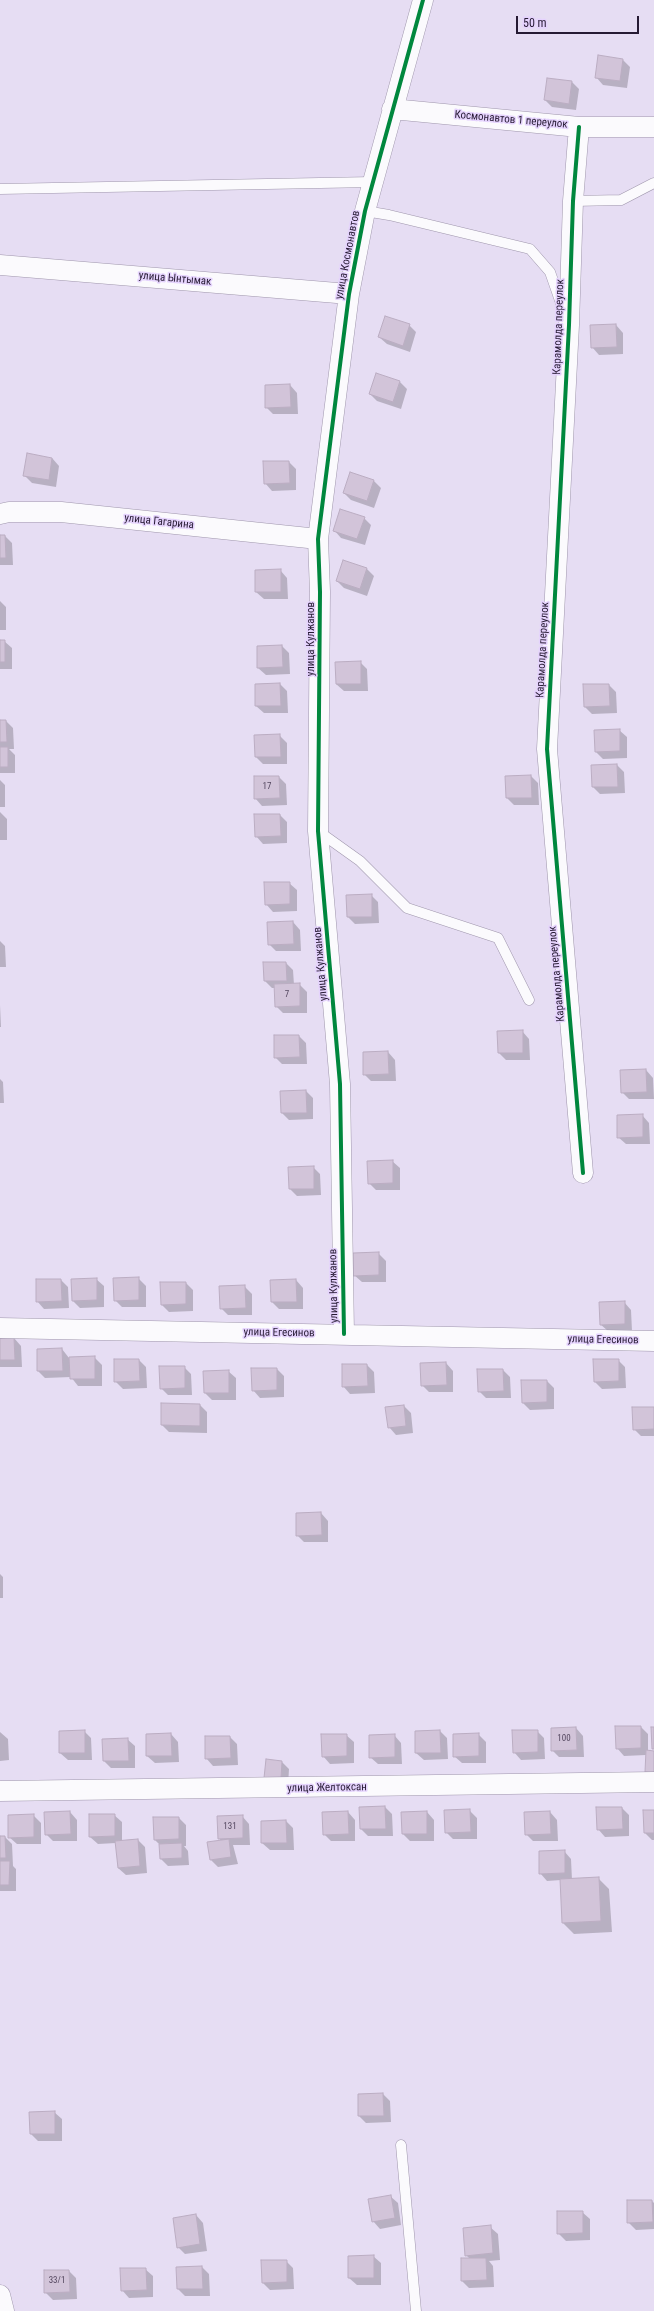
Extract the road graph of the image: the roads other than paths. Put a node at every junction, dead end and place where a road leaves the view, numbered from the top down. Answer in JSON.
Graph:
{"nodes":[{"id":1,"x":423,"y":0,"type":"edge"},
{"id":2,"x":392,"y":109,"type":"junction"},
{"id":3,"x":579,"y":127,"type":"junction"},
{"id":4,"x":654,"y":128,"type":"edge"},
{"id":5,"x":373,"y":182,"type":"junction"},
{"id":6,"x":654,"y":183,"type":"edge"},
{"id":7,"x":0,"y":189,"type":"edge"},
{"id":8,"x":573,"y":201,"type":"junction"},
{"id":9,"x":365,"y":211,"type":"junction"},
{"id":10,"x":0,"y":265,"type":"edge"},
{"id":11,"x":349,"y":294,"type":"junction"},
{"id":12,"x":569,"y":325,"type":"junction"},
{"id":13,"x":0,"y":514,"type":"edge"},
{"id":14,"x":318,"y":539,"type":"junction"},
{"id":15,"x":320,"y":592,"type":"joint"},
{"id":16,"x":318,"y":831,"type":"junction"},
{"id":17,"x":529,"y":1000,"type":"dead end"},
{"id":18,"x":583,"y":1173,"type":"dead end"},
{"id":19,"x":0,"y":1328,"type":"edge"},
{"id":20,"x":344,"y":1334,"type":"junction"},
{"id":21,"x":654,"y":1341,"type":"edge"},
{"id":22,"x":654,"y":1782,"type":"edge"},
{"id":23,"x":0,"y":1791,"type":"edge"},
{"id":24,"x":401,"y":2145,"type":"dead end"},
{"id":25,"x":0,"y":2295,"type":"edge"},
{"id":26,"x":4,"y":2311,"type":"edge"},
{"id":27,"x":416,"y":2311,"type":"edge"}],
"edges":[{"from":1,"to":2,"type":"street","name":"улица Космонавтов"},
{"from":2,"to":3,"type":"street","name":"Космонавтов 1 переулок"},
{"from":2,"to":5,"type":"street","name":"улица Космонавтов"},
{"from":3,"to":4,"type":"street","name":"Космонавтов 1 переулок"},
{"from":3,"to":8,"type":"street","name":"Карамолда переулок"},
{"from":5,"to":7,"type":"lane"},
{"from":5,"to":9,"type":"street","name":"улица Космонавтов"},
{"from":6,"to":8,"type":"lane"},
{"from":8,"to":12,"type":"street","name":"Карамолда переулок"},
{"from":9,"to":11,"type":"street","name":"улица Космонавтов"},
{"from":9,"to":12,"type":"lane"},
{"from":10,"to":11,"type":"street","name":"улица Ынтымак"},
{"from":11,"to":14,"type":"street","name":"улица Космонавтов"},
{"from":12,"to":18,"type":"street","name":"Карамолда переулок"},
{"from":13,"to":14,"type":"street","name":"улица Гагарина"},
{"from":14,"to":15,"type":"street","name":"улица Космонавтов"},
{"from":15,"to":16,"type":"street","name":"улица Кулжанов"},
{"from":16,"to":17,"type":"lane"},
{"from":16,"to":20,"type":"street","name":"улица Кулжанов"},
{"from":19,"to":20,"type":"street","name":"улица Егесинов"},
{"from":20,"to":21,"type":"street","name":"улица Егесинов"},
{"from":22,"to":23,"type":"street","name":"улица Желтоксан"},
{"from":24,"to":27,"type":"lane"},
{"from":25,"to":26,"type":"street"}]}
